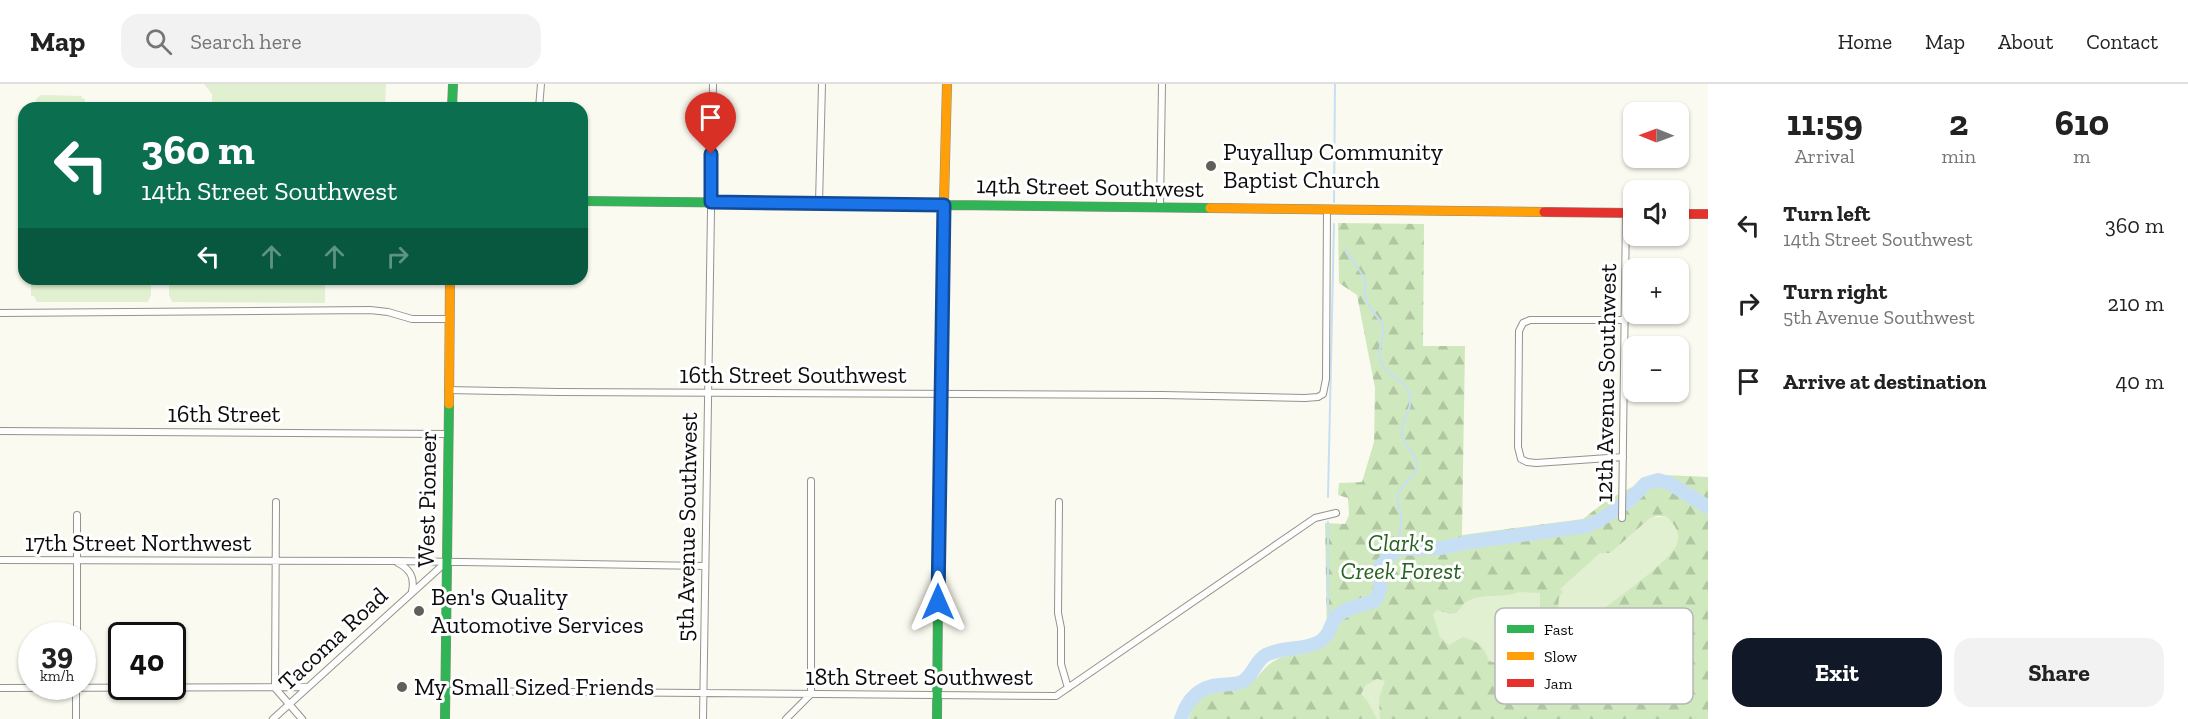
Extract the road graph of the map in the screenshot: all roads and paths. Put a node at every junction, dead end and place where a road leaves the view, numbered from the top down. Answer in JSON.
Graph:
{"nodes":[{"id":1,"x":453,"y":84,"type":"edge"},
{"id":2,"x":541,"y":84,"type":"edge"},
{"id":3,"x":713,"y":84,"type":"edge"},
{"id":4,"x":822,"y":84,"type":"edge"},
{"id":5,"x":947,"y":84,"type":"edge"},
{"id":6,"x":1162,"y":84,"type":"edge"},
{"id":7,"x":452,"y":102,"type":"edge"},
{"id":8,"x":540,"y":102,"type":"edge"},
{"id":9,"x":588,"y":201,"type":"edge"},
{"id":10,"x":711,"y":202,"type":"junction"},
{"id":11,"x":819,"y":203,"type":"junction"},
{"id":12,"x":944,"y":205,"type":"junction"},
{"id":13,"x":1160,"y":207,"type":"junction"},
{"id":14,"x":1327,"y":210,"type":"junction"},
{"id":15,"x":1623,"y":213,"type":"edge"},
{"id":16,"x":1689,"y":214,"type":"edge"},
{"id":17,"x":1708,"y":214,"type":"edge"},
{"id":18,"x":450,"y":285,"type":"edge"},
{"id":19,"x":0,"y":313,"type":"edge"},
{"id":20,"x":450,"y":319,"type":"junction"},
{"id":21,"x":1623,"y":320,"type":"edge"},
{"id":22,"x":1626,"y":324,"type":"edge"},
{"id":23,"x":448,"y":390,"type":"junction"},
{"id":24,"x":708,"y":392,"type":"junction"},
{"id":25,"x":940,"y":393,"type":"junction"},
{"id":26,"x":0,"y":431,"type":"edge"},
{"id":27,"x":448,"y":434,"type":"junction"},
{"id":28,"x":1623,"y":458,"type":"junction"},
{"id":29,"x":812,"y":481,"type":"dead end"},
{"id":30,"x":276,"y":501,"type":"dead end"},
{"id":31,"x":1059,"y":502,"type":"dead end"},
{"id":32,"x":1336,"y":513,"type":"dead end"},
{"id":33,"x":77,"y":514,"type":"dead end"},
{"id":34,"x":1622,"y":518,"type":"dead end"},
{"id":35,"x":0,"y":560,"type":"edge"},
{"id":36,"x":77,"y":561,"type":"junction"},
{"id":37,"x":276,"y":561,"type":"junction"},
{"id":38,"x":395,"y":561,"type":"junction"},
{"id":39,"x":446,"y":562,"type":"junction"},
{"id":40,"x":705,"y":566,"type":"junction"},
{"id":41,"x":412,"y":591,"type":"junction"},
{"id":42,"x":77,"y":622,"type":"edge"},
{"id":43,"x":307,"y":687,"type":"junction"},
{"id":44,"x":0,"y":688,"type":"edge"},
{"id":45,"x":18,"y":688,"type":"edge"},
{"id":46,"x":96,"y":688,"type":"edge"},
{"id":47,"x":275,"y":688,"type":"junction"},
{"id":48,"x":1068,"y":688,"type":"junction"},
{"id":49,"x":446,"y":691,"type":"junction"},
{"id":50,"x":703,"y":693,"type":"junction"},
{"id":51,"x":811,"y":694,"type":"junction"},
{"id":52,"x":936,"y":694,"type":"junction"},
{"id":53,"x":76,"y":700,"type":"edge"},
{"id":54,"x":289,"y":705,"type":"junction"},
{"id":55,"x":76,"y":719,"type":"edge"},
{"id":56,"x":273,"y":719,"type":"edge"},
{"id":57,"x":302,"y":719,"type":"edge"},
{"id":58,"x":445,"y":719,"type":"edge"},
{"id":59,"x":702,"y":719,"type":"edge"},
{"id":60,"x":786,"y":719,"type":"edge"},
{"id":61,"x":937,"y":719,"type":"edge"}],
"edges":[{"from":1,"to":7,"type":"street"},
{"from":2,"to":8,"type":"street"},
{"from":3,"to":10,"type":"street","name":"5th Avenue Southwest"},
{"from":4,"to":11,"type":"street"},
{"from":5,"to":12,"type":"street"},
{"from":6,"to":13,"type":"street"},
{"from":9,"to":10,"type":"street","name":"14th Street Southwest"},
{"from":10,"to":11,"type":"street","name":"14th Street Southwest"},
{"from":10,"to":24,"type":"street","name":"5th Avenue Southwest"},
{"from":11,"to":12,"type":"street","name":"14th Street Southwest"},
{"from":12,"to":13,"type":"street","name":"14th Street Southwest"},
{"from":12,"to":25,"type":"street"},
{"from":13,"to":14,"type":"street","name":"14th Street Southwest"},
{"from":14,"to":15,"type":"street","name":"14th Street Southwest"},
{"from":14,"to":25,"type":"street","name":"16th Street Southwest"},
{"from":16,"to":17,"type":"street"},
{"from":18,"to":20,"type":"street","name":"West Pioneer"},
{"from":19,"to":20,"type":"street"},
{"from":20,"to":23,"type":"street","name":"West Pioneer"},
{"from":21,"to":28,"type":"street"},
{"from":22,"to":28,"type":"street","name":"12th Avenue Southwest"},
{"from":23,"to":24,"type":"street","name":"16th Street Southwest"},
{"from":23,"to":27,"type":"street","name":"West Pioneer"},
{"from":24,"to":25,"type":"street","name":"16th Street Southwest"},
{"from":24,"to":40,"type":"street","name":"5th Avenue Southwest"},
{"from":25,"to":52,"type":"street"},
{"from":26,"to":27,"type":"street","name":"16th Street"},
{"from":27,"to":39,"type":"street","name":"West Pioneer"},
{"from":28,"to":34,"type":"street","name":"12th Avenue Southwest"},
{"from":29,"to":51,"type":"street"},
{"from":30,"to":37,"type":"street"},
{"from":31,"to":48,"type":"street"},
{"from":32,"to":48,"type":"street","name":"18th Street Southwest"},
{"from":33,"to":36,"type":"street"},
{"from":35,"to":36,"type":"street","name":"17th Street Northwest"},
{"from":36,"to":37,"type":"street","name":"17th Street Northwest"},
{"from":36,"to":42,"type":"street"},
{"from":37,"to":38,"type":"street","name":"17th Street Northwest"},
{"from":37,"to":47,"type":"street"},
{"from":38,"to":39,"type":"street","name":"17th Street Northwest"},
{"from":38,"to":41,"type":"street"},
{"from":39,"to":40,"type":"street","name":"17th Street Northwest"},
{"from":39,"to":41,"type":"street","name":"Tacoma Road"},
{"from":39,"to":49,"type":"street","name":"West Pioneer"},
{"from":40,"to":50,"type":"street","name":"5th Avenue Southwest"},
{"from":41,"to":43,"type":"street","name":"Tacoma Road"},
{"from":43,"to":47,"type":"street"},
{"from":43,"to":54,"type":"street","name":"Tacoma Road"},
{"from":44,"to":45,"type":"street"},
{"from":46,"to":47,"type":"street"},
{"from":47,"to":54,"type":"street"},
{"from":48,"to":52,"type":"street","name":"18th Street Southwest"},
{"from":49,"to":50,"type":"street","name":"18th Street Southwest"},
{"from":49,"to":58,"type":"street","name":"West Pioneer"},
{"from":50,"to":51,"type":"street","name":"18th Street Southwest"},
{"from":50,"to":59,"type":"street","name":"5th Avenue Southwest"},
{"from":51,"to":52,"type":"street","name":"18th Street Southwest"},
{"from":51,"to":60,"type":"street"},
{"from":52,"to":61,"type":"street"},
{"from":53,"to":55,"type":"street"},
{"from":54,"to":56,"type":"street","name":"Tacoma Road"},
{"from":54,"to":57,"type":"street"}]}
